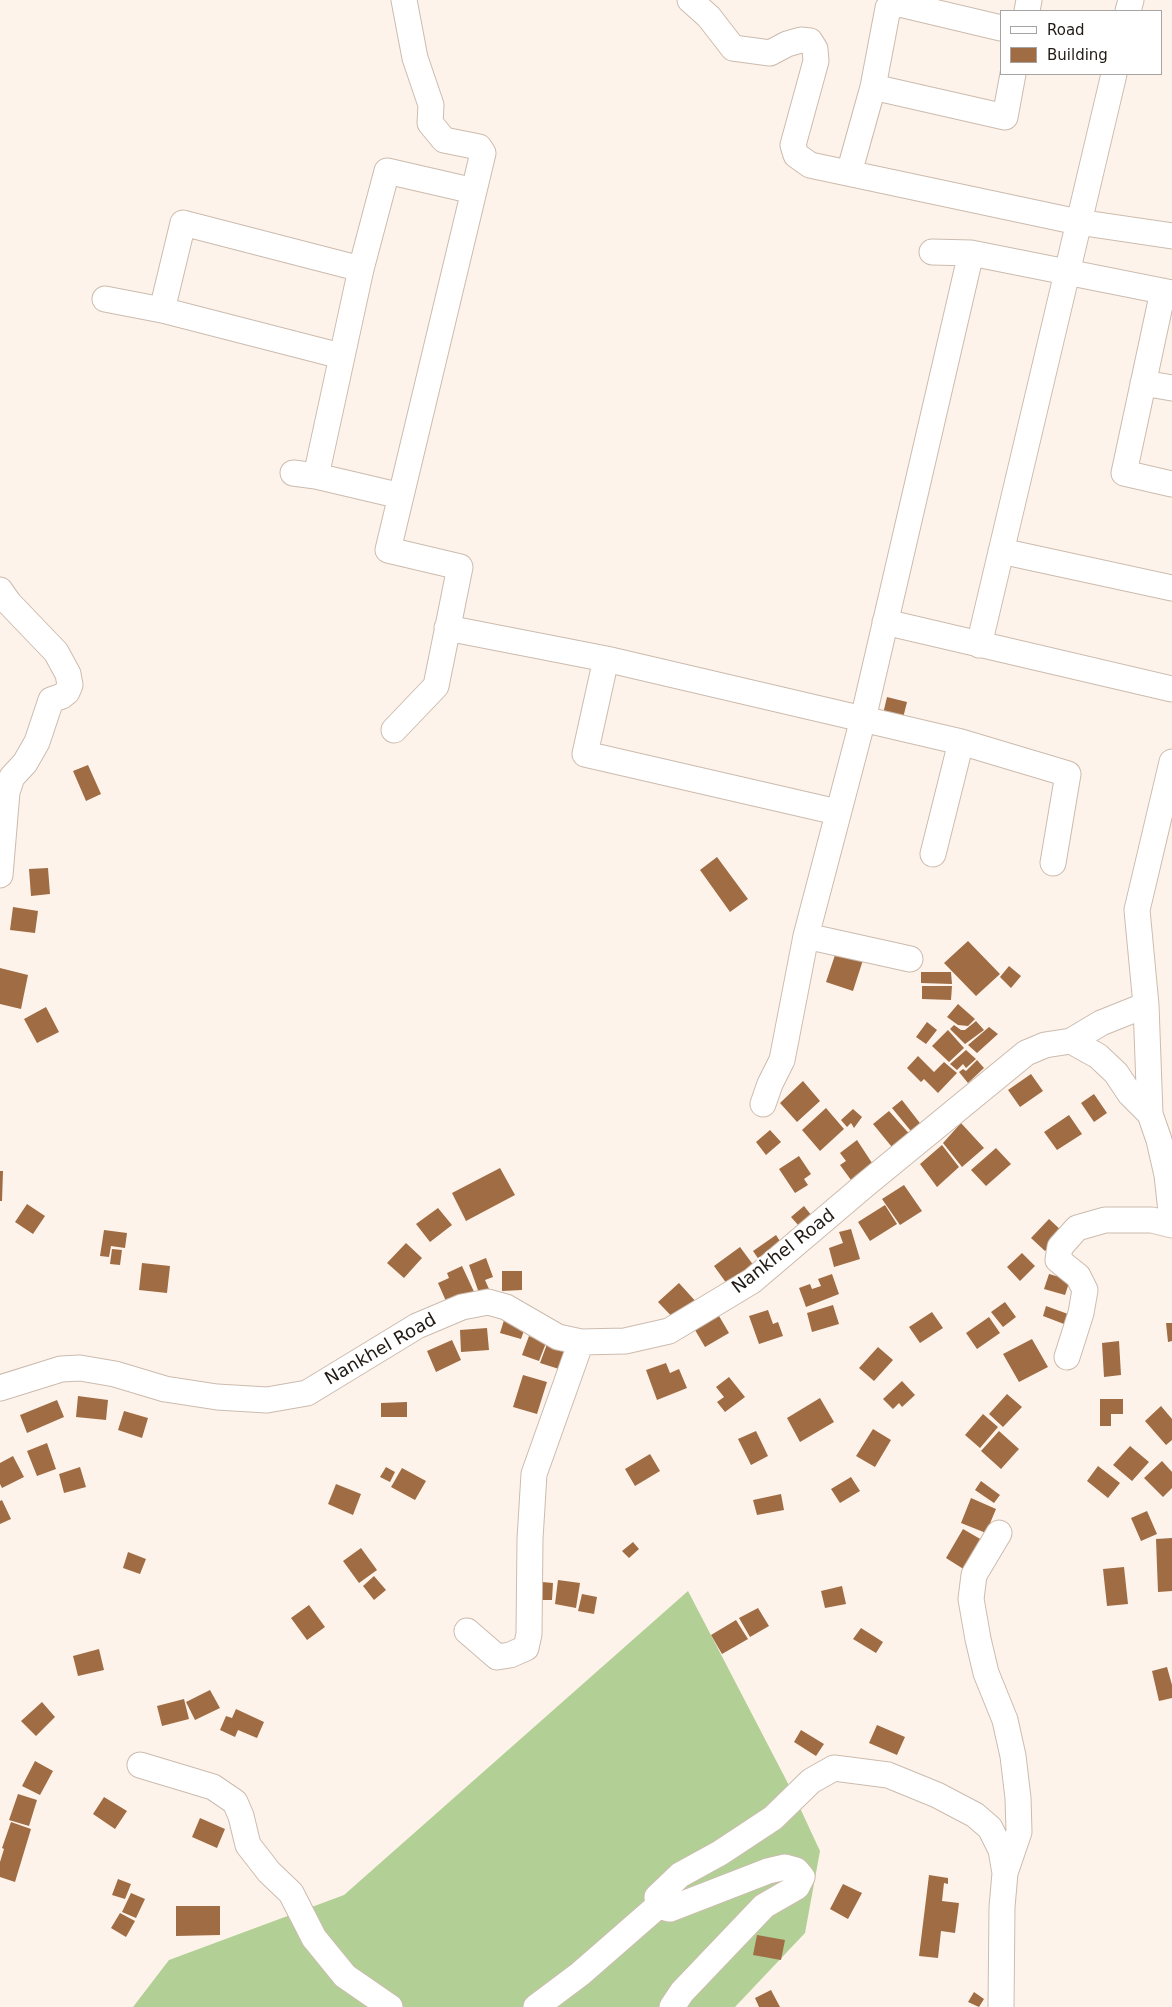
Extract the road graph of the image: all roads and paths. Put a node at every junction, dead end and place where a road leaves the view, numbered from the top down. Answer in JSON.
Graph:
{"nodes":[{"id":1,"x":404,"y":0,"type":"edge"},
{"id":2,"x":690,"y":0,"type":"edge"},
{"id":3,"x":1000,"y":28,"type":"edge"},
{"id":4,"x":1013,"y":75,"type":"edge"},
{"id":5,"x":1114,"y":75,"type":"edge"},
{"id":6,"x":873,"y":87,"type":"junction"},
{"id":7,"x":849,"y":173,"type":"junction"},
{"id":8,"x":474,"y":191,"type":"junction"},
{"id":9,"x":1078,"y":222,"type":"junction"},
{"id":10,"x":1172,"y":236,"type":"edge"},
{"id":11,"x":932,"y":252,"type":"dead end"},
{"id":12,"x":971,"y":254,"type":"junction"},
{"id":13,"x":361,"y":269,"type":"junction"},
{"id":14,"x":1066,"y":273,"type":"junction"},
{"id":15,"x":1168,"y":292,"type":"edge"},
{"id":16,"x":105,"y":299,"type":"dead end"},
{"id":17,"x":162,"y":310,"type":"junction"},
{"id":18,"x":341,"y":356,"type":"junction"},
{"id":19,"x":1144,"y":383,"type":"junction"},
{"id":20,"x":1172,"y":388,"type":"edge"},
{"id":21,"x":1172,"y":484,"type":"edge"},
{"id":22,"x":401,"y":496,"type":"junction"},
{"id":23,"x":1001,"y":551,"type":"junction"},
{"id":24,"x":1172,"y":588,"type":"edge"},
{"id":25,"x":0,"y":590,"type":"edge"},
{"id":26,"x":885,"y":622,"type":"junction"},
{"id":27,"x":447,"y":628,"type":"junction"},
{"id":28,"x":979,"y":645,"type":"junction"},
{"id":29,"x":606,"y":659,"type":"junction"},
{"id":30,"x":1172,"y":689,"type":"edge"},
{"id":31,"x":863,"y":719,"type":"junction"},
{"id":32,"x":394,"y":730,"type":"dead end"},
{"id":33,"x":961,"y":742,"type":"junction"},
{"id":34,"x":1172,"y":762,"type":"edge"},
{"id":35,"x":837,"y":812,"type":"junction"},
{"id":36,"x":933,"y":854,"type":"dead end"},
{"id":37,"x":1053,"y":863,"type":"dead end"},
{"id":38,"x":0,"y":875,"type":"edge"},
{"id":39,"x":806,"y":936,"type":"junction"},
{"id":40,"x":910,"y":959,"type":"dead end"},
{"id":41,"x":1146,"y":1005,"type":"junction"},
{"id":42,"x":1071,"y":1041,"type":"junction"},
{"id":43,"x":764,"y":1104,"type":"dead end"},
{"id":44,"x":1150,"y":1114,"type":"junction"},
{"id":45,"x":1172,"y":1221,"type":"edge"},
{"id":46,"x":1172,"y":1225,"type":"edge"},
{"id":47,"x":581,"y":1342,"type":"junction"},
{"id":48,"x":1067,"y":1357,"type":"dead end"},
{"id":49,"x":0,"y":1388,"type":"edge"},
{"id":50,"x":999,"y":1533,"type":"dead end"},
{"id":51,"x":467,"y":1631,"type":"dead end"},
{"id":52,"x":140,"y":1765,"type":"dead end"},
{"id":53,"x":1005,"y":1873,"type":"junction"},
{"id":54,"x":658,"y":1906,"type":"junction"},
{"id":55,"x":390,"y":2007,"type":"edge"},
{"id":56,"x":536,"y":2007,"type":"edge"},
{"id":57,"x":672,"y":2007,"type":"edge"},
{"id":58,"x":1001,"y":2007,"type":"edge"}],
"edges":[{"from":1,"to":8,"type":"street"},
{"from":2,"to":7,"type":"street"},
{"from":3,"to":6,"type":"street"},
{"from":4,"to":6,"type":"street"},
{"from":5,"to":9,"type":"street"},
{"from":6,"to":7,"type":"street"},
{"from":7,"to":9,"type":"street"},
{"from":8,"to":13,"type":"street"},
{"from":8,"to":22,"type":"street"},
{"from":9,"to":10,"type":"street"},
{"from":9,"to":14,"type":"street"},
{"from":11,"to":12,"type":"street"},
{"from":12,"to":14,"type":"street"},
{"from":12,"to":26,"type":"street"},
{"from":13,"to":17,"type":"street"},
{"from":13,"to":18,"type":"street"},
{"from":14,"to":15,"type":"street"},
{"from":14,"to":23,"type":"street"},
{"from":15,"to":19,"type":"street"},
{"from":16,"to":17,"type":"street"},
{"from":17,"to":18,"type":"street"},
{"from":18,"to":22,"type":"street"},
{"from":19,"to":20,"type":"street"},
{"from":19,"to":21,"type":"street"},
{"from":22,"to":27,"type":"street"},
{"from":23,"to":24,"type":"street"},
{"from":23,"to":28,"type":"street"},
{"from":25,"to":38,"type":"street"},
{"from":26,"to":28,"type":"street"},
{"from":26,"to":31,"type":"street"},
{"from":27,"to":29,"type":"street"},
{"from":27,"to":32,"type":"street"},
{"from":28,"to":30,"type":"street"},
{"from":29,"to":31,"type":"street"},
{"from":29,"to":35,"type":"street"},
{"from":31,"to":33,"type":"street"},
{"from":31,"to":35,"type":"street"},
{"from":33,"to":36,"type":"street"},
{"from":33,"to":37,"type":"street"},
{"from":34,"to":41,"type":"street"},
{"from":35,"to":39,"type":"street"},
{"from":39,"to":40,"type":"street"},
{"from":39,"to":43,"type":"street"},
{"from":41,"to":42,"type":"street"},
{"from":41,"to":44,"type":"street"},
{"from":42,"to":44,"type":"street"},
{"from":42,"to":47,"type":"street","name":"Nankhel Road"},
{"from":44,"to":45,"type":"street"},
{"from":46,"to":48,"type":"street"},
{"from":47,"to":49,"type":"street","name":"Nankhel Road"},
{"from":47,"to":51,"type":"street"},
{"from":50,"to":53,"type":"street"},
{"from":52,"to":55,"type":"street"},
{"from":53,"to":54,"type":"street"},
{"from":53,"to":58,"type":"street"},
{"from":54,"to":56,"type":"street"},
{"from":54,"to":57,"type":"street"}]}
